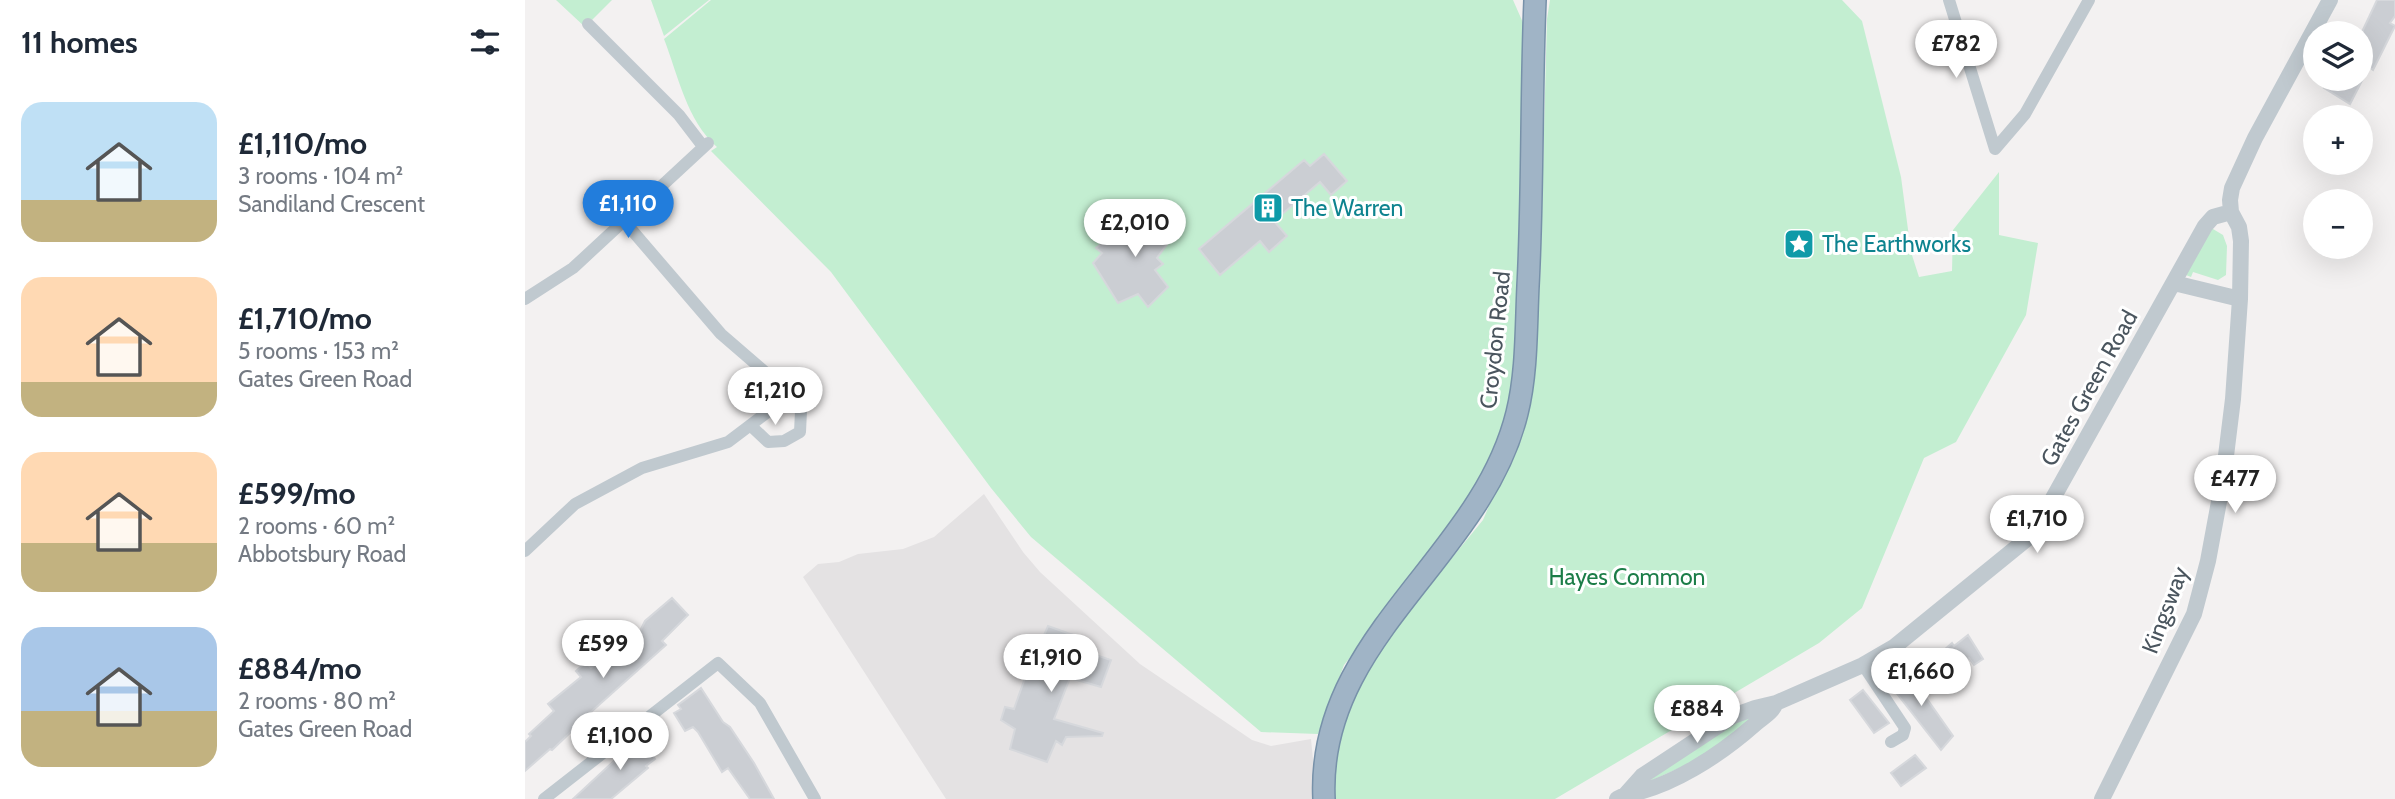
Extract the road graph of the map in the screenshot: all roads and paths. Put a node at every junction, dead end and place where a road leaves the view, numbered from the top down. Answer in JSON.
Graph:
{"nodes":[{"id":1,"x":1535,"y":0,"type":"edge"},
{"id":2,"x":1949,"y":0,"type":"edge"},
{"id":3,"x":2089,"y":0,"type":"edge"},
{"id":4,"x":2330,"y":0,"type":"edge"},
{"id":5,"x":588,"y":24,"type":"dead end"},
{"id":6,"x":2231,"y":212,"type":"junction"},
{"id":7,"x":624,"y":221,"type":"junction"},
{"id":8,"x":2174,"y":283,"type":"junction"},
{"id":9,"x":525,"y":299,"type":"edge"},
{"id":10,"x":2240,"y":299,"type":"junction"},
{"id":11,"x":770,"y":384,"type":"junction"},
{"id":12,"x":751,"y":426,"type":"junction"},
{"id":13,"x":525,"y":551,"type":"edge"},
{"id":14,"x":1863,"y":666,"type":"junction"},
{"id":15,"x":1776,"y":703,"type":"junction"},
{"id":16,"x":1891,"y":742,"type":"dead end"},
{"id":17,"x":1621,"y":797,"type":"edge"},
{"id":18,"x":544,"y":799,"type":"edge"},
{"id":19,"x":815,"y":799,"type":"edge"},
{"id":20,"x":1324,"y":799,"type":"edge"},
{"id":21,"x":2102,"y":799,"type":"edge"}],
"edges":[{"from":1,"to":20,"type":"highway","name":"Croydon Road"},
{"from":2,"to":3,"type":"street"},
{"from":4,"to":6,"type":"street"},
{"from":5,"to":7,"type":"street"},
{"from":6,"to":8,"type":"street","name":"Gates Green Road"},
{"from":6,"to":10,"type":"street","name":"Kingsway"},
{"from":7,"to":9,"type":"street"},
{"from":7,"to":11,"type":"street"},
{"from":8,"to":10,"type":"street"},
{"from":8,"to":14,"type":"street","name":"Gates Green Road"},
{"from":10,"to":21,"type":"street","name":"Kingsway"},
{"from":11,"to":12,"type":"street"},
{"from":11,"to":12,"type":"street"},
{"from":12,"to":13,"type":"street"},
{"from":14,"to":15,"type":"street","name":"Gates Green Road"},
{"from":14,"to":16,"type":"street"},
{"from":15,"to":17,"type":"street","name":"Gates Green Road"},
{"from":15,"to":17,"type":"street","name":"Gates Green Road"},
{"from":18,"to":19,"type":"street"}]}
